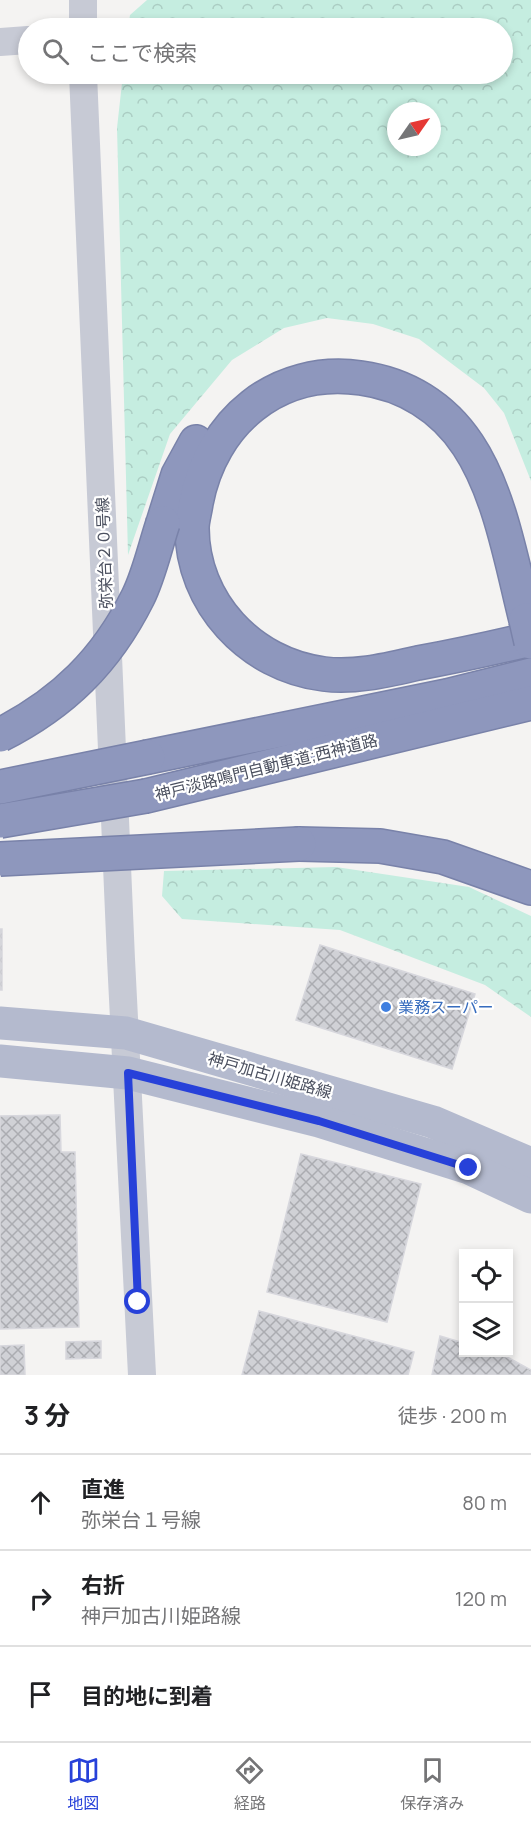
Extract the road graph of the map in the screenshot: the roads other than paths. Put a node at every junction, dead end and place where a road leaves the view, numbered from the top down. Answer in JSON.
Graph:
{"nodes":[{"id":1,"x":83,"y":0,"type":"edge"},
{"id":2,"x":83,"y":18,"type":"edge"},
{"id":3,"x":18,"y":41,"type":"edge"},
{"id":4,"x":0,"y":42,"type":"edge"},
{"id":5,"x":83,"y":84,"type":"edge"},
{"id":6,"x":531,"y":567,"type":"edge"},
{"id":7,"x":529,"y":634,"type":"edge"},
{"id":8,"x":531,"y":675,"type":"edge"},
{"id":9,"x":531,"y":703,"type":"edge"},
{"id":10,"x":0,"y":735,"type":"edge"},
{"id":11,"x":0,"y":787,"type":"edge"},
{"id":12,"x":0,"y":821,"type":"edge"},
{"id":13,"x":0,"y":859,"type":"edge"},
{"id":14,"x":531,"y":888,"type":"edge"},
{"id":15,"x":0,"y":1023,"type":"edge"},
{"id":16,"x":126,"y":1033,"type":"junction"},
{"id":17,"x":0,"y":1060,"type":"edge"},
{"id":18,"x":128,"y":1073,"type":"junction"},
{"id":19,"x":531,"y":1164,"type":"edge"},
{"id":20,"x":531,"y":1197,"type":"edge"},
{"id":21,"x":142,"y":1375,"type":"edge"}],
"edges":[{"from":1,"to":2,"type":"street"},
{"from":3,"to":4,"type":"street"},
{"from":5,"to":16,"type":"street","name":"弥栄台２０号線"},
{"from":6,"to":10,"type":"highway","bridge":true},
{"from":7,"to":7,"type":"highway"},
{"from":8,"to":11,"type":"highway","name":"神戸淡路鳴門自動車道;西神道路","bridge":true},
{"from":9,"to":12,"type":"highway","name":"神戸淡路鳴門自動車道;西神道路","bridge":true},
{"from":13,"to":14,"type":"highway","bridge":true},
{"from":15,"to":16,"type":"main road","name":"神戸加古川姫路線"},
{"from":16,"to":18,"type":"street","name":"弥栄台２０号線"},
{"from":16,"to":19,"type":"main road","name":"神戸加古川姫路線"},
{"from":17,"to":18,"type":"main road","name":"神戸加古川姫路線"},
{"from":18,"to":20,"type":"main road","name":"神戸加古川姫路線"},
{"from":18,"to":21,"type":"street","name":"弥栄台２０号線"}]}
